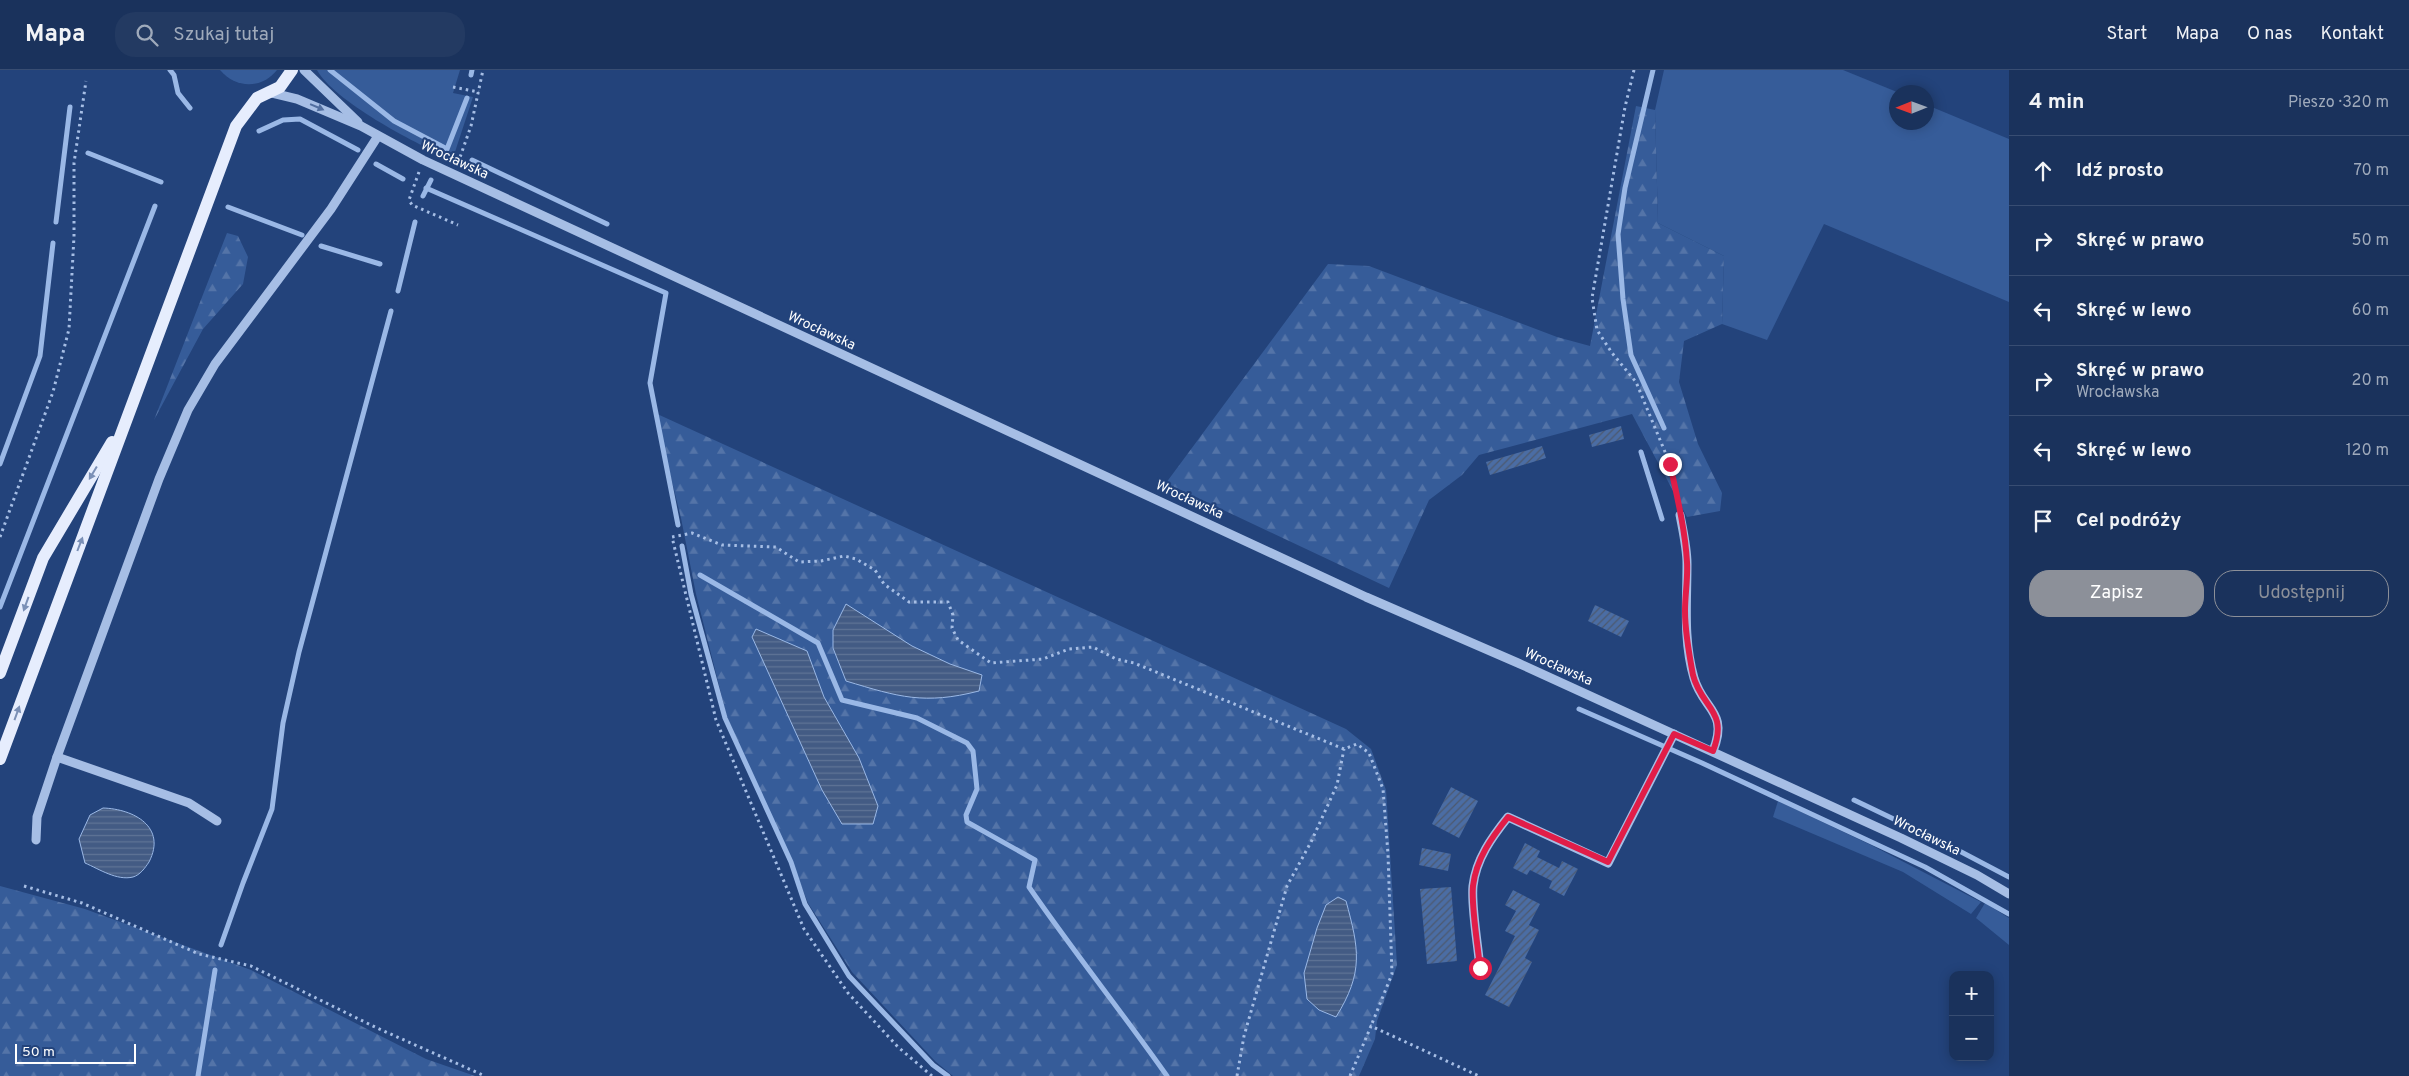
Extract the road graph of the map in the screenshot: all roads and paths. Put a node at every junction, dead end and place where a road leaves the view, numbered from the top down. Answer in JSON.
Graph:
{"nodes":[{"id":1,"x":292,"y":70,"type":"edge"},
{"id":2,"x":304,"y":70,"type":"edge"},
{"id":3,"x":483,"y":70,"type":"edge"},
{"id":4,"x":1634,"y":70,"type":"edge"},
{"id":5,"x":86,"y":81,"type":"dead end"},
{"id":6,"x":453,"y":87,"type":"dead end"},
{"id":7,"x":479,"y":92,"type":"junction"},
{"id":8,"x":272,"y":93,"type":"junction"},
{"id":9,"x":361,"y":126,"type":"junction"},
{"id":10,"x":378,"y":136,"type":"junction"},
{"id":11,"x":423,"y":160,"type":"junction"},
{"id":12,"x":454,"y":174,"type":"junction"},
{"id":13,"x":458,"y":225,"type":"dead end"},
{"id":14,"x":127,"y":416,"type":"junction"},
{"id":15,"x":1680,"y":515,"type":"joint"},
{"id":16,"x":0,"y":537,"type":"edge"},
{"id":17,"x":0,"y":673,"type":"edge"},
{"id":18,"x":1674,"y":734,"type":"junction"},
{"id":19,"x":1344,"y":750,"type":"junction"},
{"id":20,"x":1713,"y":751,"type":"junction"},
{"id":21,"x":57,"y":757,"type":"junction"},
{"id":22,"x":0,"y":759,"type":"edge"},
{"id":23,"x":217,"y":821,"type":"dead end"},
{"id":24,"x":36,"y":840,"type":"dead end"},
{"id":25,"x":24,"y":886,"type":"dead end"},
{"id":26,"x":2009,"y":894,"type":"edge"},
{"id":27,"x":1480,"y":968,"type":"dead end"},
{"id":28,"x":1371,"y":1026,"type":"junction"},
{"id":29,"x":485,"y":1076,"type":"edge"},
{"id":30,"x":932,"y":1076,"type":"edge"},
{"id":31,"x":1237,"y":1076,"type":"edge"},
{"id":32,"x":1350,"y":1076,"type":"edge"},
{"id":33,"x":1479,"y":1076,"type":"edge"}],
"edges":[{"from":1,"to":8,"type":"main road"},
{"from":2,"to":9,"type":"street"},
{"from":3,"to":7,"type":"path"},
{"from":4,"to":15,"type":"path"},
{"from":5,"to":16,"type":"path"},
{"from":6,"to":7,"type":"path"},
{"from":7,"to":12,"type":"path"},
{"from":8,"to":9,"type":"street","one_way":true},
{"from":8,"to":14,"type":"main road"},
{"from":9,"to":10,"type":"street","name":"Wrocławska"},
{"from":10,"to":11,"type":"street","name":"Wrocławska"},
{"from":10,"to":21,"type":"street"},
{"from":11,"to":12,"type":"street","name":"Wrocławska"},
{"from":11,"to":13,"type":"path"},
{"from":12,"to":18,"type":"street","name":"Wrocławska"},
{"from":14,"to":17,"type":"main road","one_way":true},
{"from":22,"to":14,"type":"main road","one_way":true},
{"from":15,"to":20,"type":"street"},
{"from":18,"to":20,"type":"street","name":"Wrocławska"},
{"from":18,"to":27,"type":"street"},
{"from":19,"to":28,"type":"path"},
{"from":19,"to":30,"type":"path"},
{"from":19,"to":31,"type":"path"},
{"from":20,"to":26,"type":"street","name":"Wrocławska"},
{"from":21,"to":23,"type":"street"},
{"from":21,"to":24,"type":"street"},
{"from":25,"to":29,"type":"path"},
{"from":28,"to":32,"type":"path"},
{"from":28,"to":33,"type":"path"}]}
